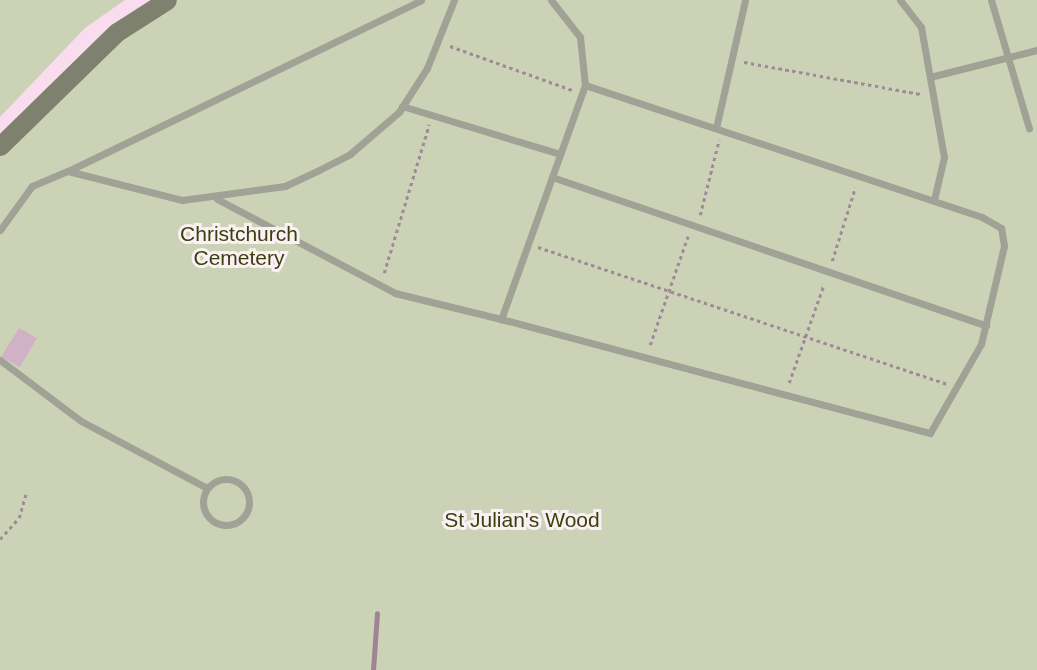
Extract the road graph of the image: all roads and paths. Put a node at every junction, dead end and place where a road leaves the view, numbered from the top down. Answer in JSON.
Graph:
{"nodes":[{"id":1,"x":167,"y":0,"type":"edge"},
{"id":2,"x":421,"y":0,"type":"edge"},
{"id":3,"x":454,"y":0,"type":"edge"},
{"id":4,"x":551,"y":0,"type":"edge"},
{"id":5,"x":745,"y":0,"type":"edge"},
{"id":6,"x":900,"y":0,"type":"edge"},
{"id":7,"x":991,"y":0,"type":"edge"},
{"id":8,"x":438,"y":41,"type":"junction"},
{"id":9,"x":1037,"y":50,"type":"edge"},
{"id":10,"x":1009,"y":57,"type":"junction"},
{"id":11,"x":733,"y":60,"type":"junction"},
{"id":12,"x":930,"y":78,"type":"junction"},
{"id":13,"x":585,"y":85,"type":"junction"},
{"id":14,"x":582,"y":94,"type":"junction"},
{"id":15,"x":934,"y":96,"type":"junction"},
{"id":16,"x":402,"y":106,"type":"junction"},
{"id":17,"x":432,"y":116,"type":"junction"},
{"id":18,"x":1029,"y":128,"type":"dead end"},
{"id":19,"x":719,"y":129,"type":"junction"},
{"id":20,"x":0,"y":146,"type":"edge"},
{"id":21,"x":560,"y":155,"type":"junction"},
{"id":22,"x":68,"y":171,"type":"junction"},
{"id":23,"x":859,"y":176,"type":"junction"},
{"id":24,"x":552,"y":177,"type":"junction"},
{"id":25,"x":215,"y":198,"type":"junction"},
{"id":26,"x":933,"y":200,"type":"junction"},
{"id":27,"x":695,"y":226,"type":"junction"},
{"id":28,"x":0,"y":230,"type":"edge"},
{"id":29,"x":528,"y":243,"type":"junction"},
{"id":30,"x":828,"y":272,"type":"junction"},
{"id":31,"x":381,"y":285,"type":"junction"},
{"id":32,"x":669,"y":290,"type":"junction"},
{"id":33,"x":501,"y":319,"type":"junction"},
{"id":34,"x":986,"y":326,"type":"junction"},
{"id":35,"x":806,"y":335,"type":"junction"},
{"id":36,"x":646,"y":355,"type":"junction"},
{"id":37,"x":0,"y":360,"type":"edge"},
{"id":38,"x":956,"y":387,"type":"junction"},
{"id":39,"x":785,"y":393,"type":"junction"},
{"id":40,"x":207,"y":488,"type":"junction"},
{"id":41,"x":26,"y":494,"type":"dead end"},
{"id":42,"x":0,"y":540,"type":"edge"}],
"edges":[{"from":1,"to":20,"type":"street"},
{"from":2,"to":22,"type":"lane"},
{"from":3,"to":8,"type":"lane"},
{"from":4,"to":13,"type":"lane"},
{"from":5,"to":11,"type":"lane"},
{"from":6,"to":12,"type":"lane"},
{"from":7,"to":10,"type":"lane"},
{"from":8,"to":14,"type":"path"},
{"from":8,"to":16,"type":"lane"},
{"from":9,"to":10,"type":"lane"},
{"from":10,"to":12,"type":"lane"},
{"from":10,"to":18,"type":"lane"},
{"from":11,"to":15,"type":"path"},
{"from":11,"to":19,"type":"lane"},
{"from":12,"to":15,"type":"lane"},
{"from":13,"to":14,"type":"lane"},
{"from":13,"to":19,"type":"lane"},
{"from":14,"to":21,"type":"lane"},
{"from":15,"to":26,"type":"lane"},
{"from":16,"to":17,"type":"lane"},
{"from":16,"to":25,"type":"lane"},
{"from":17,"to":21,"type":"lane"},
{"from":17,"to":31,"type":"path"},
{"from":19,"to":23,"type":"lane"},
{"from":19,"to":27,"type":"path"},
{"from":21,"to":24,"type":"lane"},
{"from":22,"to":25,"type":"lane"},
{"from":22,"to":28,"type":"lane"},
{"from":23,"to":26,"type":"lane"},
{"from":23,"to":30,"type":"path"},
{"from":24,"to":27,"type":"lane"},
{"from":24,"to":29,"type":"lane"},
{"from":25,"to":31,"type":"lane"},
{"from":26,"to":34,"type":"lane"},
{"from":27,"to":30,"type":"lane"},
{"from":27,"to":32,"type":"path"},
{"from":29,"to":32,"type":"path"},
{"from":29,"to":33,"type":"lane"},
{"from":30,"to":34,"type":"lane"},
{"from":30,"to":35,"type":"path"},
{"from":31,"to":33,"type":"lane"},
{"from":32,"to":35,"type":"path"},
{"from":32,"to":36,"type":"path"},
{"from":33,"to":36,"type":"lane"},
{"from":34,"to":38,"type":"lane"},
{"from":35,"to":38,"type":"path"},
{"from":35,"to":39,"type":"path"},
{"from":36,"to":39,"type":"lane"},
{"from":37,"to":40,"type":"lane"},
{"from":38,"to":39,"type":"lane"},
{"from":40,"to":40,"type":"lane"},
{"from":41,"to":42,"type":"path"}]}
